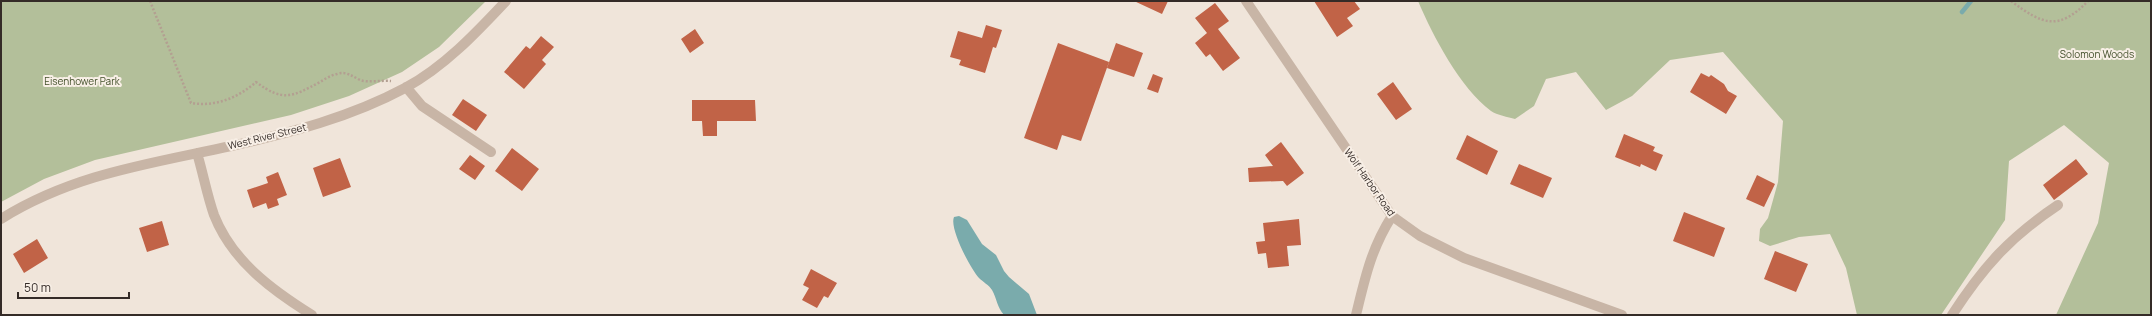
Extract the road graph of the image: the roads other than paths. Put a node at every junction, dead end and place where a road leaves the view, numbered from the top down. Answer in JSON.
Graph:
{"nodes":[{"id":1,"x":506,"y":1,"type":"edge"},
{"id":2,"x":1246,"y":1,"type":"edge"},
{"id":3,"x":406,"y":87,"type":"junction"},
{"id":4,"x":491,"y":152,"type":"dead end"},
{"id":5,"x":197,"y":153,"type":"junction"},
{"id":6,"x":2058,"y":205,"type":"dead end"},
{"id":7,"x":1392,"y":216,"type":"junction"},
{"id":8,"x":1,"y":219,"type":"edge"},
{"id":9,"x":312,"y":315,"type":"edge"},
{"id":10,"x":1356,"y":315,"type":"edge"},
{"id":11,"x":1622,"y":315,"type":"edge"},
{"id":12,"x":1952,"y":315,"type":"edge"}],
"edges":[{"from":1,"to":3,"type":"street","name":"West River Street"},
{"from":2,"to":7,"type":"street","name":"Wolf Harbor Road"},
{"from":3,"to":4,"type":"street"},
{"from":3,"to":5,"type":"street","name":"West River Street"},
{"from":5,"to":8,"type":"street","name":"West River Street"},
{"from":5,"to":9,"type":"street"},
{"from":6,"to":12,"type":"street"},
{"from":7,"to":10,"type":"street"},
{"from":7,"to":11,"type":"street","name":"Wolf Harbor Road"}]}
